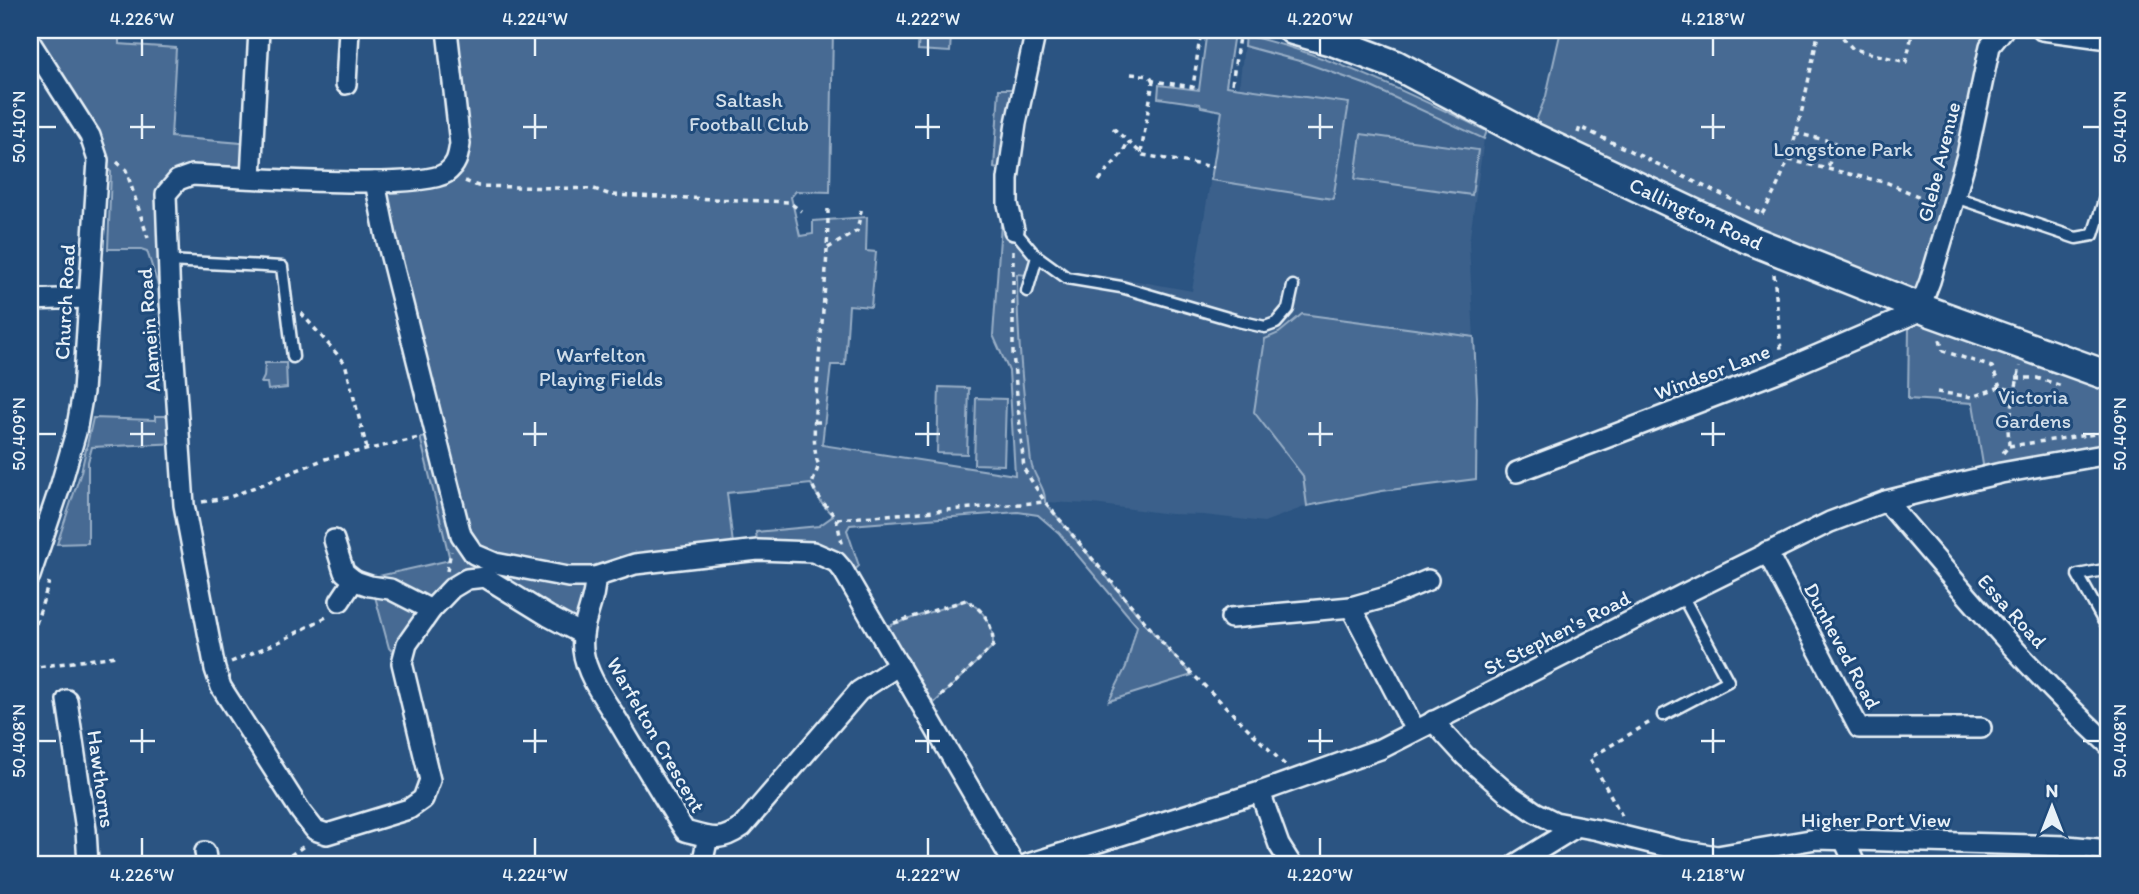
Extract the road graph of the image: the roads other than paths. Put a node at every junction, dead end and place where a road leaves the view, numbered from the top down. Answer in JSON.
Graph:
{"nodes":[{"id":1,"x":259,"y":30,"type":"edge"},
{"id":2,"x":349,"y":30,"type":"edge"},
{"id":3,"x":447,"y":30,"type":"edge"},
{"id":4,"x":1036,"y":30,"type":"edge"},
{"id":5,"x":1293,"y":30,"type":"edge"},
{"id":6,"x":2001,"y":30,"type":"edge"},
{"id":7,"x":2042,"y":30,"type":"edge"},
{"id":8,"x":2109,"y":39,"type":"edge"},
{"id":9,"x":30,"y":42,"type":"edge"},
{"id":10,"x":346,"y":84,"type":"dead end"},
{"id":11,"x":251,"y":177,"type":"junction"},
{"id":12,"x":375,"y":182,"type":"junction"},
{"id":13,"x":2109,"y":185,"type":"edge"},
{"id":14,"x":1955,"y":197,"type":"junction"},
{"id":15,"x":1014,"y":230,"type":"joint"},
{"id":16,"x":1037,"y":257,"type":"junction"},
{"id":17,"x":168,"y":261,"type":"junction"},
{"id":18,"x":1293,"y":286,"type":"dead end"},
{"id":19,"x":1027,"y":291,"type":"dead end"},
{"id":20,"x":87,"y":298,"type":"junction"},
{"id":21,"x":30,"y":300,"type":"edge"},
{"id":22,"x":1920,"y":307,"type":"junction"},
{"id":23,"x":293,"y":357,"type":"dead end"},
{"id":24,"x":2109,"y":376,"type":"edge"},
{"id":25,"x":2109,"y":454,"type":"edge"},
{"id":26,"x":1517,"y":472,"type":"dead end"},
{"id":27,"x":1886,"y":502,"type":"junction"},
{"id":28,"x":334,"y":540,"type":"dead end"},
{"id":29,"x":1767,"y":552,"type":"junction"},
{"id":30,"x":2109,"y":569,"type":"edge"},
{"id":31,"x":30,"y":576,"type":"edge"},
{"id":32,"x":595,"y":577,"type":"junction"},
{"id":33,"x":354,"y":580,"type":"junction"},
{"id":34,"x":1428,"y":580,"type":"dead end"},
{"id":35,"x":1682,"y":595,"type":"junction"},
{"id":36,"x":1222,"y":599,"type":"dead end"},
{"id":37,"x":340,"y":601,"type":"road end"},
{"id":38,"x":1351,"y":607,"type":"junction"},
{"id":39,"x":431,"y":610,"type":"junction"},
{"id":40,"x":2109,"y":627,"type":"edge"},
{"id":41,"x":582,"y":634,"type":"junction"},
{"id":42,"x":899,"y":665,"type":"junction"},
{"id":43,"x":67,"y":700,"type":"dead end"},
{"id":44,"x":1663,"y":715,"type":"road end"},
{"id":45,"x":1424,"y":725,"type":"junction"},
{"id":46,"x":1980,"y":728,"type":"dead end"},
{"id":47,"x":2109,"y":745,"type":"edge"},
{"id":48,"x":1260,"y":792,"type":"junction"},
{"id":49,"x":1576,"y":827,"type":"junction"},
{"id":50,"x":708,"y":837,"type":"junction"},
{"id":51,"x":1844,"y":840,"type":"junction"},
{"id":52,"x":2109,"y":850,"type":"edge"},
{"id":53,"x":2066,"y":855,"type":"edge"},
{"id":54,"x":1714,"y":860,"type":"edge"},
{"id":55,"x":88,"y":864,"type":"edge"},
{"id":56,"x":702,"y":864,"type":"edge"},
{"id":57,"x":1014,"y":864,"type":"edge"},
{"id":58,"x":1028,"y":864,"type":"edge"},
{"id":59,"x":1291,"y":864,"type":"edge"},
{"id":60,"x":1516,"y":864,"type":"edge"},
{"id":61,"x":1855,"y":864,"type":"edge"}],
"edges":[{"from":1,"to":11,"type":"street"},
{"from":2,"to":10,"type":"street"},
{"from":3,"to":12,"type":"street","name":"Alamein Road"},
{"from":4,"to":15,"type":"street"},
{"from":5,"to":22,"type":"street","name":"Callington Road"},
{"from":6,"to":14,"type":"street","name":"Glebe Avenue"},
{"from":7,"to":8,"type":"street"},
{"from":9,"to":20,"type":"street","name":"Church Road"},
{"from":11,"to":12,"type":"street","name":"Alamein Road"},
{"from":11,"to":17,"type":"street","name":"Alamein Road"},
{"from":12,"to":32,"type":"street"},
{"from":13,"to":14,"type":"lane"},
{"from":14,"to":22,"type":"street","name":"Glebe Avenue"},
{"from":15,"to":16,"type":"lane"},
{"from":16,"to":18,"type":"lane"},
{"from":16,"to":19,"type":"lane"},
{"from":17,"to":23,"type":"lane"},
{"from":17,"to":39,"type":"street","name":"Alamein Road"},
{"from":20,"to":21,"type":"street"},
{"from":20,"to":31,"type":"street","name":"Church Road"},
{"from":22,"to":24,"type":"street","name":"Callington Road"},
{"from":22,"to":26,"type":"street","name":"Windsor Lane"},
{"from":25,"to":27,"type":"street","name":"St Stephen's Road"},
{"from":27,"to":29,"type":"street","name":"St Stephen's Road"},
{"from":27,"to":47,"type":"street","name":"Essa Road"},
{"from":28,"to":33,"type":"street"},
{"from":29,"to":35,"type":"street","name":"St Stephen's Road"},
{"from":29,"to":46,"type":"street","name":"Dunheved Road"},
{"from":30,"to":40,"type":"lane"},
{"from":32,"to":41,"type":"street","name":"Warfelton Crescent"},
{"from":32,"to":42,"type":"street"},
{"from":33,"to":37,"type":"street"},
{"from":33,"to":39,"type":"street"},
{"from":34,"to":38,"type":"street"},
{"from":35,"to":44,"type":"lane"},
{"from":35,"to":45,"type":"street","name":"St Stephen's Road"},
{"from":36,"to":38,"type":"street"},
{"from":38,"to":45,"type":"street","name":"Higher Port View"},
{"from":39,"to":41,"type":"street"},
{"from":41,"to":50,"type":"street","name":"Warfelton Crescent"},
{"from":42,"to":50,"type":"street","name":"Warfelton Crescent"},
{"from":42,"to":57,"type":"street"},
{"from":43,"to":55,"type":"street","name":"Hawthorns"},
{"from":45,"to":48,"type":"street","name":"St Stephen's Road"},
{"from":45,"to":49,"type":"street","name":"Higher Port View"},
{"from":48,"to":58,"type":"street","name":"St Stephen's Road"},
{"from":48,"to":59,"type":"street"},
{"from":49,"to":54,"type":"street","name":"Higher Port View"},
{"from":49,"to":60,"type":"street"},
{"from":50,"to":56,"type":"street"},
{"from":51,"to":53,"type":"street","name":"Higher Port View"},
{"from":51,"to":54,"type":"street","name":"Higher Port View"},
{"from":51,"to":61,"type":"street"},
{"from":52,"to":53,"type":"street","name":"Higher Port View"}]}
